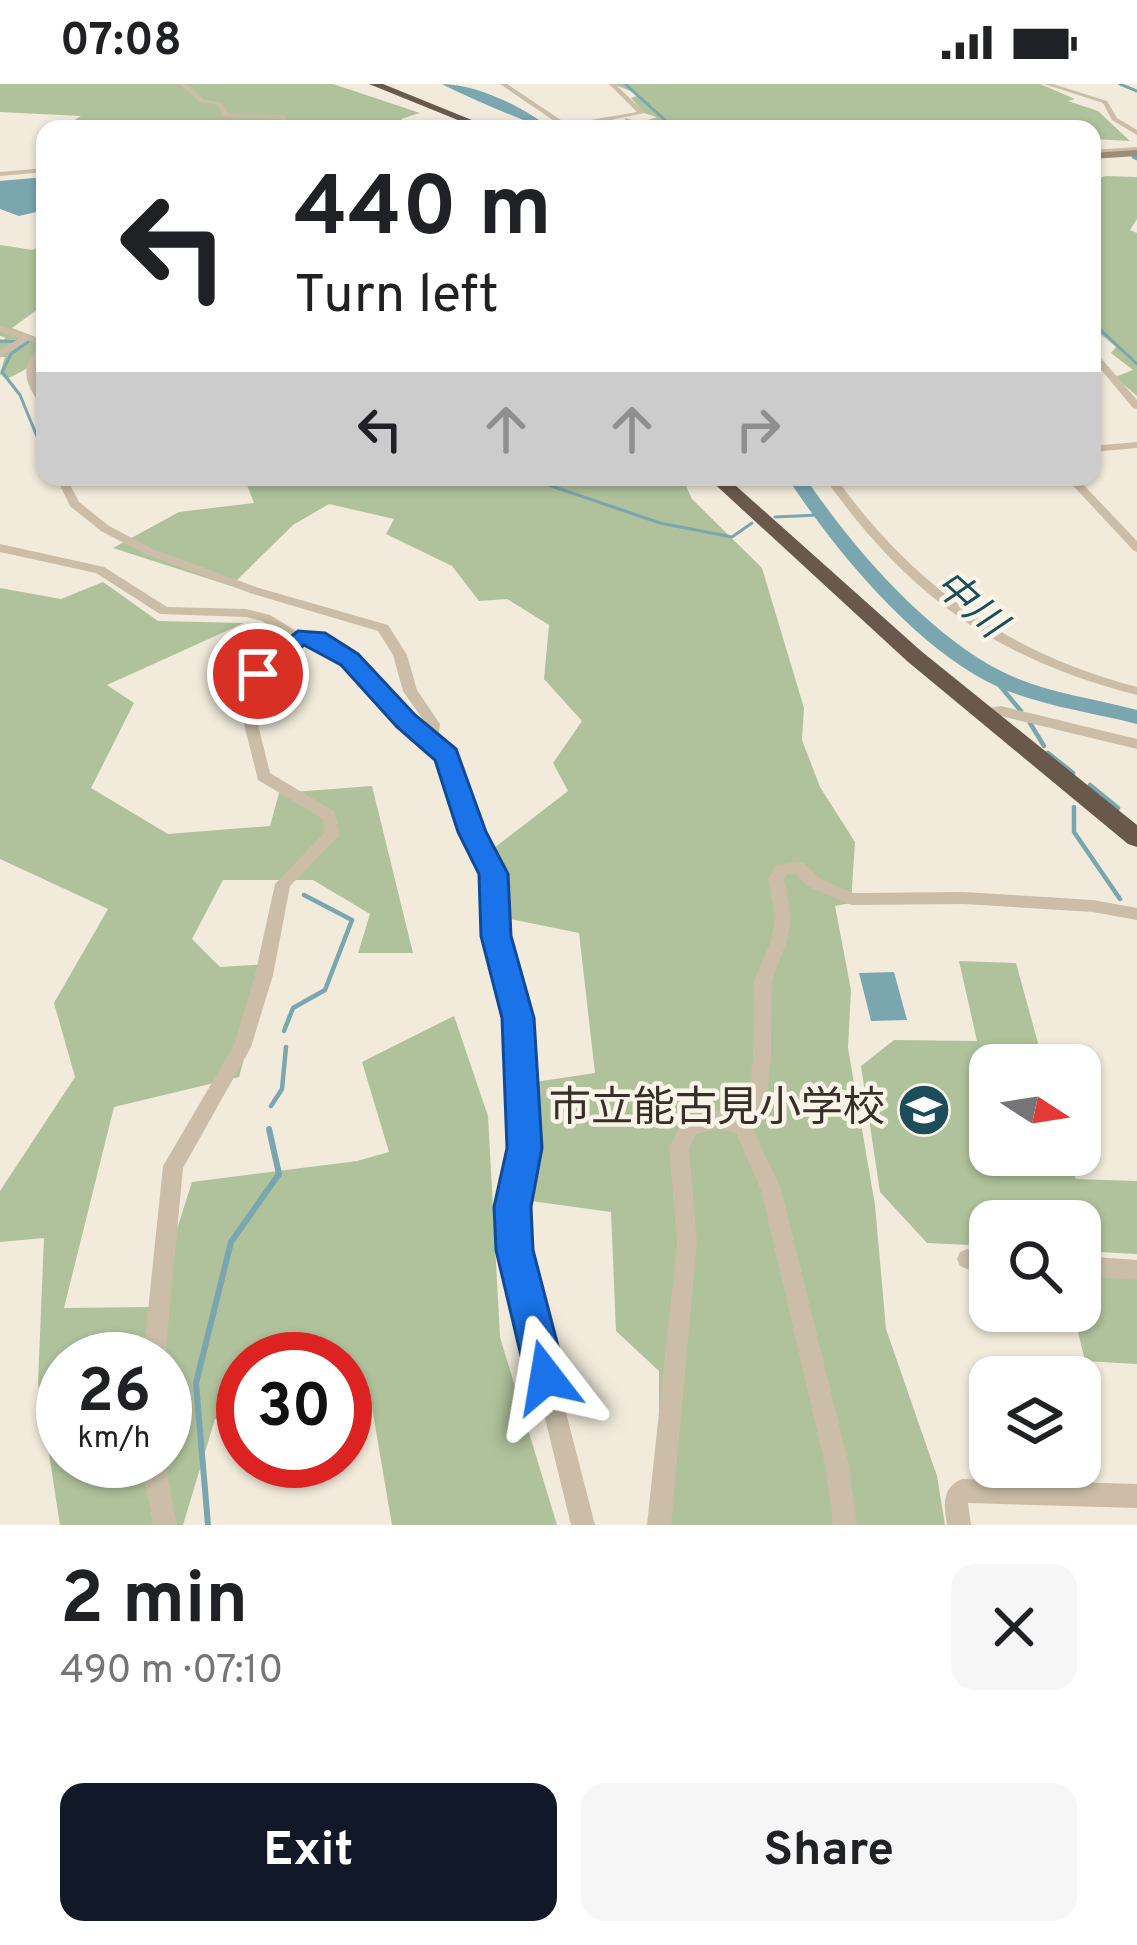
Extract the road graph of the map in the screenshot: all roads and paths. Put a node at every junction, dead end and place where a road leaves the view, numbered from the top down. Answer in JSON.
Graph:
{"nodes":[{"id":1,"x":182,"y":84,"type":"edge"},
{"id":2,"x":374,"y":84,"type":"edge"},
{"id":3,"x":502,"y":84,"type":"edge"},
{"id":4,"x":612,"y":84,"type":"edge"},
{"id":5,"x":1047,"y":84,"type":"edge"},
{"id":6,"x":1086,"y":84,"type":"edge"},
{"id":7,"x":1069,"y":90,"type":"junction"},
{"id":8,"x":282,"y":120,"type":"edge"},
{"id":9,"x":465,"y":120,"type":"edge"},
{"id":10,"x":556,"y":120,"type":"edge"},
{"id":11,"x":623,"y":120,"type":"edge"},
{"id":12,"x":1136,"y":132,"type":"edge"},
{"id":13,"x":1137,"y":151,"type":"edge"},
{"id":14,"x":1101,"y":153,"type":"edge"},
{"id":15,"x":0,"y":162,"type":"edge"},
{"id":16,"x":18,"y":170,"type":"junction"},
{"id":17,"x":36,"y":170,"type":"edge"},
{"id":18,"x":0,"y":174,"type":"edge"},
{"id":19,"x":0,"y":329,"type":"edge"},
{"id":20,"x":24,"y":341,"type":"junction"},
{"id":21,"x":36,"y":341,"type":"edge"},
{"id":22,"x":0,"y":354,"type":"edge"},
{"id":23,"x":36,"y":355,"type":"edge"},
{"id":24,"x":1101,"y":364,"type":"edge"},
{"id":25,"x":36,"y":390,"type":"edge"},
{"id":26,"x":1137,"y":406,"type":"edge"},
{"id":27,"x":1137,"y":445,"type":"edge"},
{"id":28,"x":1101,"y":447,"type":"edge"},
{"id":29,"x":62,"y":486,"type":"edge"},
{"id":30,"x":726,"y":486,"type":"edge"},
{"id":31,"x":835,"y":486,"type":"edge"},
{"id":32,"x":1078,"y":486,"type":"edge"},
{"id":33,"x":0,"y":548,"type":"edge"},
{"id":34,"x":1137,"y":548,"type":"edge"},
{"id":35,"x":298,"y":638,"type":"junction"},
{"id":36,"x":1137,"y":691,"type":"edge"},
{"id":37,"x":984,"y":713,"type":"junction"},
{"id":38,"x":431,"y":740,"type":"junction"},
{"id":39,"x":1137,"y":744,"type":"edge"},
{"id":40,"x":1137,"y":838,"type":"edge"},
{"id":41,"x":1137,"y":914,"type":"edge"},
{"id":42,"x":742,"y":1126,"type":"junction"},
{"id":43,"x":1101,"y":1267,"type":"edge"},
{"id":44,"x":1137,"y":1270,"type":"edge"},
{"id":45,"x":157,"y":1332,"type":"edge"},
{"id":46,"x":158,"y":1488,"type":"edge"},
{"id":47,"x":1137,"y":1496,"type":"edge"},
{"id":48,"x":166,"y":1525,"type":"edge"},
{"id":49,"x":583,"y":1525,"type":"edge"},
{"id":50,"x":659,"y":1525,"type":"edge"},
{"id":51,"x":845,"y":1525,"type":"edge"},
{"id":52,"x":958,"y":1525,"type":"edge"}],
"edges":[{"from":1,"to":8,"type":"street"},
{"from":2,"to":9,"type":"highway"},
{"from":3,"to":10,"type":"street"},
{"from":4,"to":11,"type":"street"},
{"from":5,"to":7,"type":"street"},
{"from":6,"to":7,"type":"street"},
{"from":7,"to":12,"type":"street"},
{"from":13,"to":14,"type":"main road"},
{"from":15,"to":16,"type":"street"},
{"from":16,"to":17,"type":"street"},
{"from":16,"to":18,"type":"street"},
{"from":19,"to":20,"type":"street"},
{"from":20,"to":21,"type":"street"},
{"from":20,"to":22,"type":"street"},
{"from":23,"to":25,"type":"street"},
{"from":24,"to":26,"type":"street"},
{"from":27,"to":28,"type":"street"},
{"from":29,"to":38,"type":"street"},
{"from":30,"to":37,"type":"highway"},
{"from":31,"to":36,"type":"street"},
{"from":32,"to":34,"type":"street"},
{"from":33,"to":35,"type":"street"},
{"from":35,"to":38,"type":"street"},
{"from":35,"to":45,"type":"street"},
{"from":37,"to":39,"type":"street"},
{"from":37,"to":40,"type":"highway"},
{"from":38,"to":49,"type":"street"},
{"from":41,"to":42,"type":"street"},
{"from":42,"to":50,"type":"street"},
{"from":42,"to":51,"type":"street"},
{"from":43,"to":44,"type":"street"},
{"from":46,"to":48,"type":"street"},
{"from":47,"to":52,"type":"street"}]}
